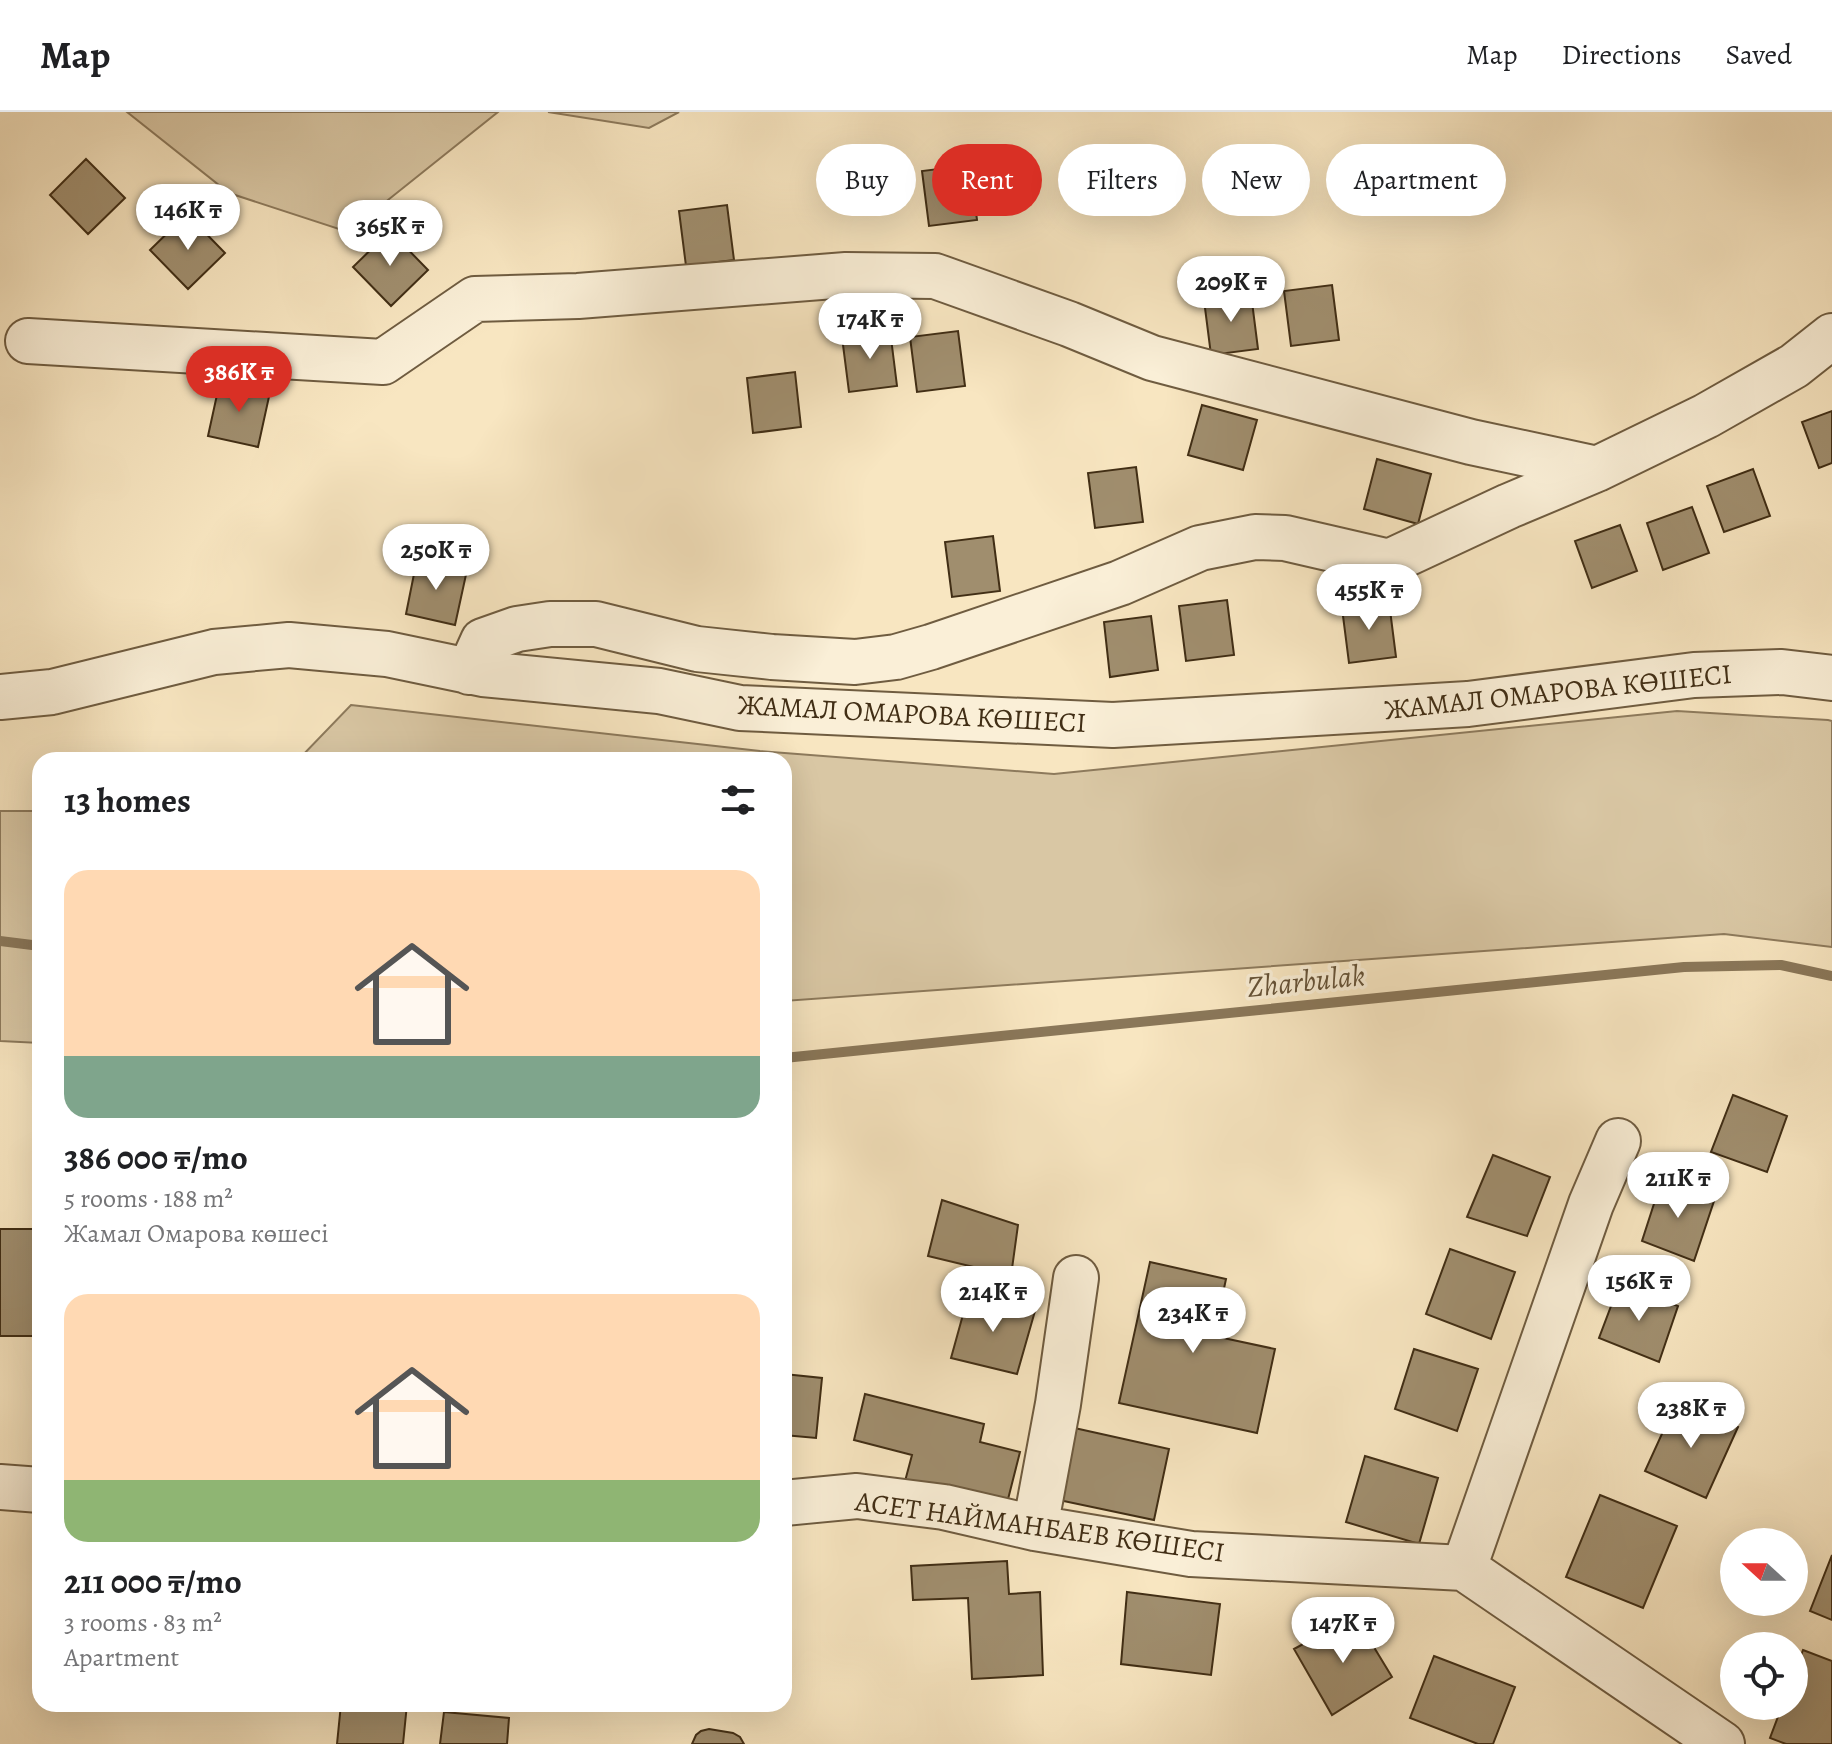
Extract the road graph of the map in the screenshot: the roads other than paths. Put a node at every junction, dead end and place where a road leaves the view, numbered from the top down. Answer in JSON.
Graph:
{"nodes":[{"id":1,"x":1832,"y":336,"type":"edge"},
{"id":2,"x":28,"y":341,"type":"dead end"},
{"id":3,"x":1597,"y":469,"type":"junction"},
{"id":4,"x":469,"y":672,"type":"junction"},
{"id":5,"x":1832,"y":678,"type":"edge"},
{"id":6,"x":0,"y":697,"type":"edge"},
{"id":7,"x":1618,"y":1141,"type":"dead end"},
{"id":8,"x":1076,"y":1278,"type":"dead end"},
{"id":9,"x":0,"y":1487,"type":"edge"},
{"id":10,"x":32,"y":1489,"type":"edge"},
{"id":11,"x":792,"y":1502,"type":"edge"},
{"id":12,"x":1035,"y":1528,"type":"junction"},
{"id":13,"x":1464,"y":1568,"type":"junction"},
{"id":14,"x":1722,"y":1744,"type":"edge"}],
"edges":[{"from":1,"to":3,"type":"street"},
{"from":2,"to":3,"type":"street"},
{"from":3,"to":4,"type":"street"},
{"from":4,"to":5,"type":"street","name":"ЖАМАЛ ОМАРОВА КӨШЕСІ"},
{"from":4,"to":6,"type":"street","name":"ЖАМАЛ ОМАРОВА КӨШЕСІ"},
{"from":7,"to":13,"type":"street"},
{"from":8,"to":12,"type":"street"},
{"from":9,"to":10,"type":"street"},
{"from":11,"to":12,"type":"street","name":"АСЕТ НАЙМАНБАЕВ КӨШЕСІ"},
{"from":12,"to":13,"type":"street","name":"АСЕТ НАЙМАНБАЕВ КӨШЕСІ"},
{"from":13,"to":14,"type":"street"}]}
